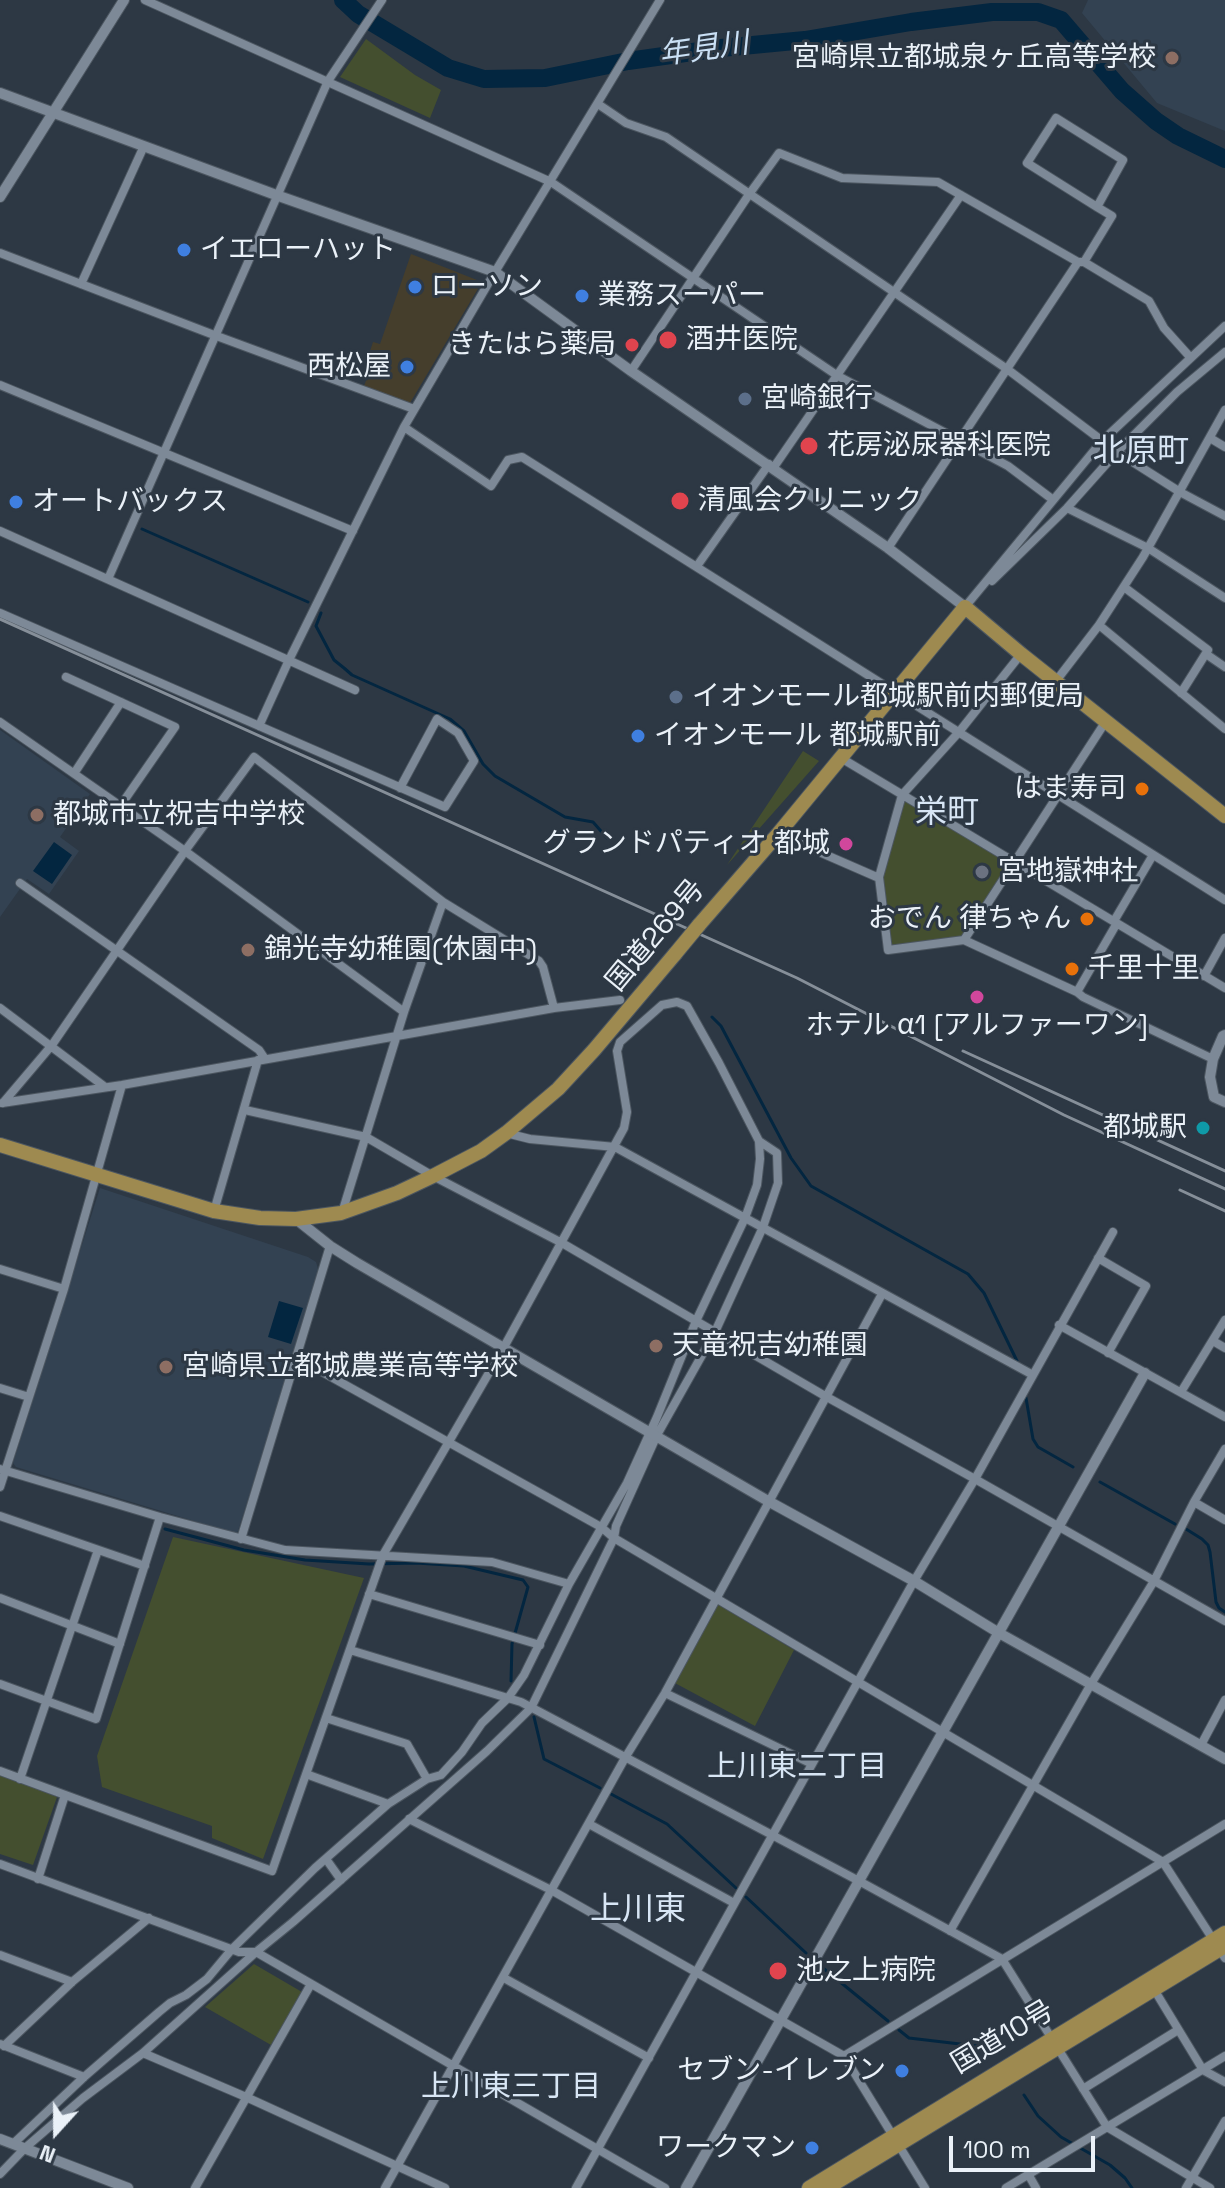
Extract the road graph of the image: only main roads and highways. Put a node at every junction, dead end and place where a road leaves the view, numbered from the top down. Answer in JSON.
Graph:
{"nodes":[{"id":1,"x":1225,"y":816,"type":"edge"},
{"id":2,"x":0,"y":1145,"type":"edge"},
{"id":3,"x":1222,"y":1945,"type":"edge"},
{"id":4,"x":895,"y":2140,"type":"junction"},
{"id":5,"x":809,"y":2188,"type":"edge"},
{"id":6,"x":827,"y":2188,"type":"edge"}],
"edges":[{"from":1,"to":2,"type":"highway","name":"国道269号","bridge":true},
{"from":3,"to":4,"type":"highway","name":"国道10号"},
{"from":4,"to":5,"type":"highway","name":"国道10号"},
{"from":4,"to":6,"type":"highway","name":"国道10号"}]}
